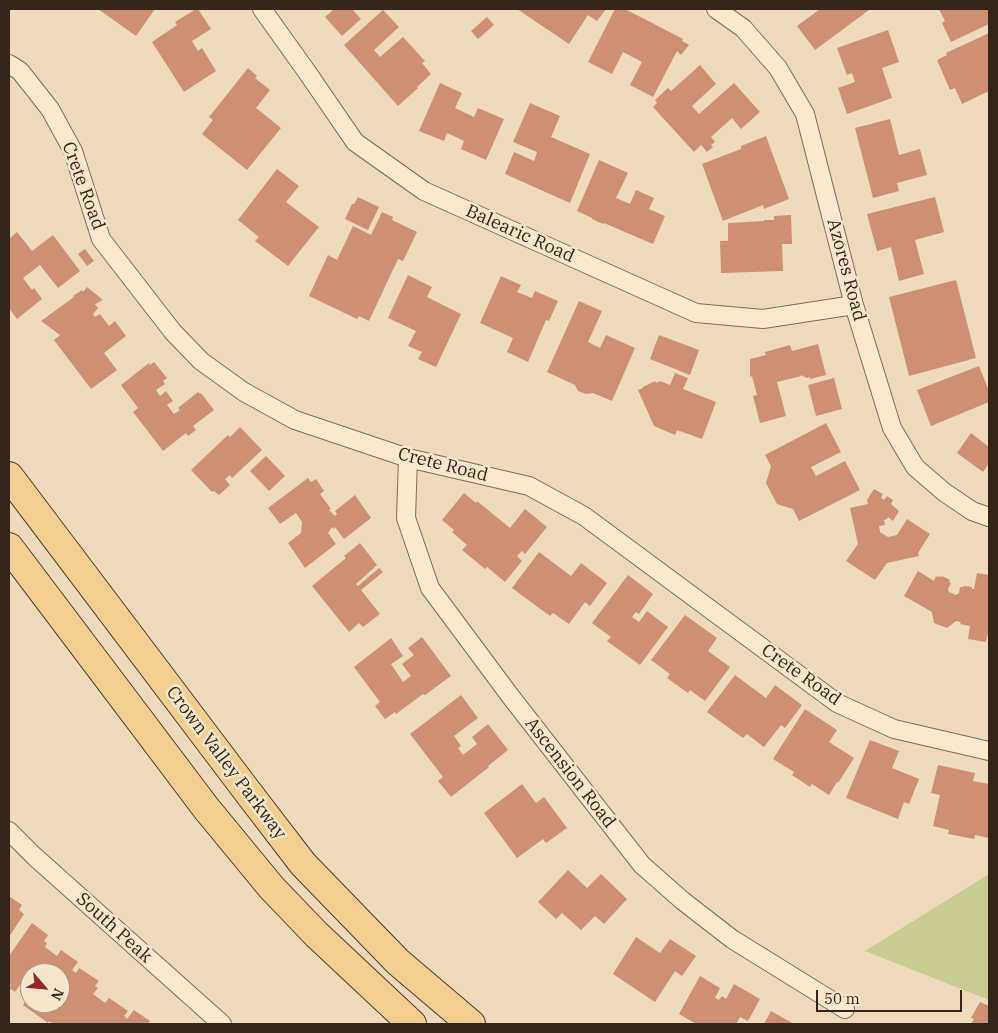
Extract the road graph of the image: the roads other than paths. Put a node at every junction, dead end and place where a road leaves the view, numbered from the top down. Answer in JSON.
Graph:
{"nodes":[{"id":1,"x":262,"y":9,"type":"edge"},
{"id":2,"x":716,"y":9,"type":"edge"},
{"id":3,"x":9,"y":64,"type":"edge"},
{"id":4,"x":854,"y":305,"type":"junction"},
{"id":5,"x":408,"y":458,"type":"junction"},
{"id":6,"x":9,"y":476,"type":"edge"},
{"id":7,"x":989,"y":516,"type":"edge"},
{"id":8,"x":9,"y":547,"type":"edge"},
{"id":9,"x":989,"y":751,"type":"edge"},
{"id":10,"x":9,"y":830,"type":"edge"},
{"id":11,"x":845,"y":1009,"type":"dead end"},
{"id":12,"x":222,"y":1024,"type":"edge"},
{"id":13,"x":412,"y":1024,"type":"edge"},
{"id":14,"x":471,"y":1024,"type":"edge"}],
"edges":[{"from":1,"to":4,"type":"street","name":"Balearic Road"},
{"from":2,"to":4,"type":"street","name":"Azores Road"},
{"from":3,"to":5,"type":"street","name":"Crete Road"},
{"from":4,"to":7,"type":"street","name":"Azores Road"},
{"from":5,"to":9,"type":"street","name":"Crete Road"},
{"from":5,"to":11,"type":"street","name":"Ascension Road"},
{"from":6,"to":14,"type":"main road","name":"Crown Valley Parkway"},
{"from":8,"to":13,"type":"main road"},
{"from":10,"to":12,"type":"street","name":"South Peak"}]}
